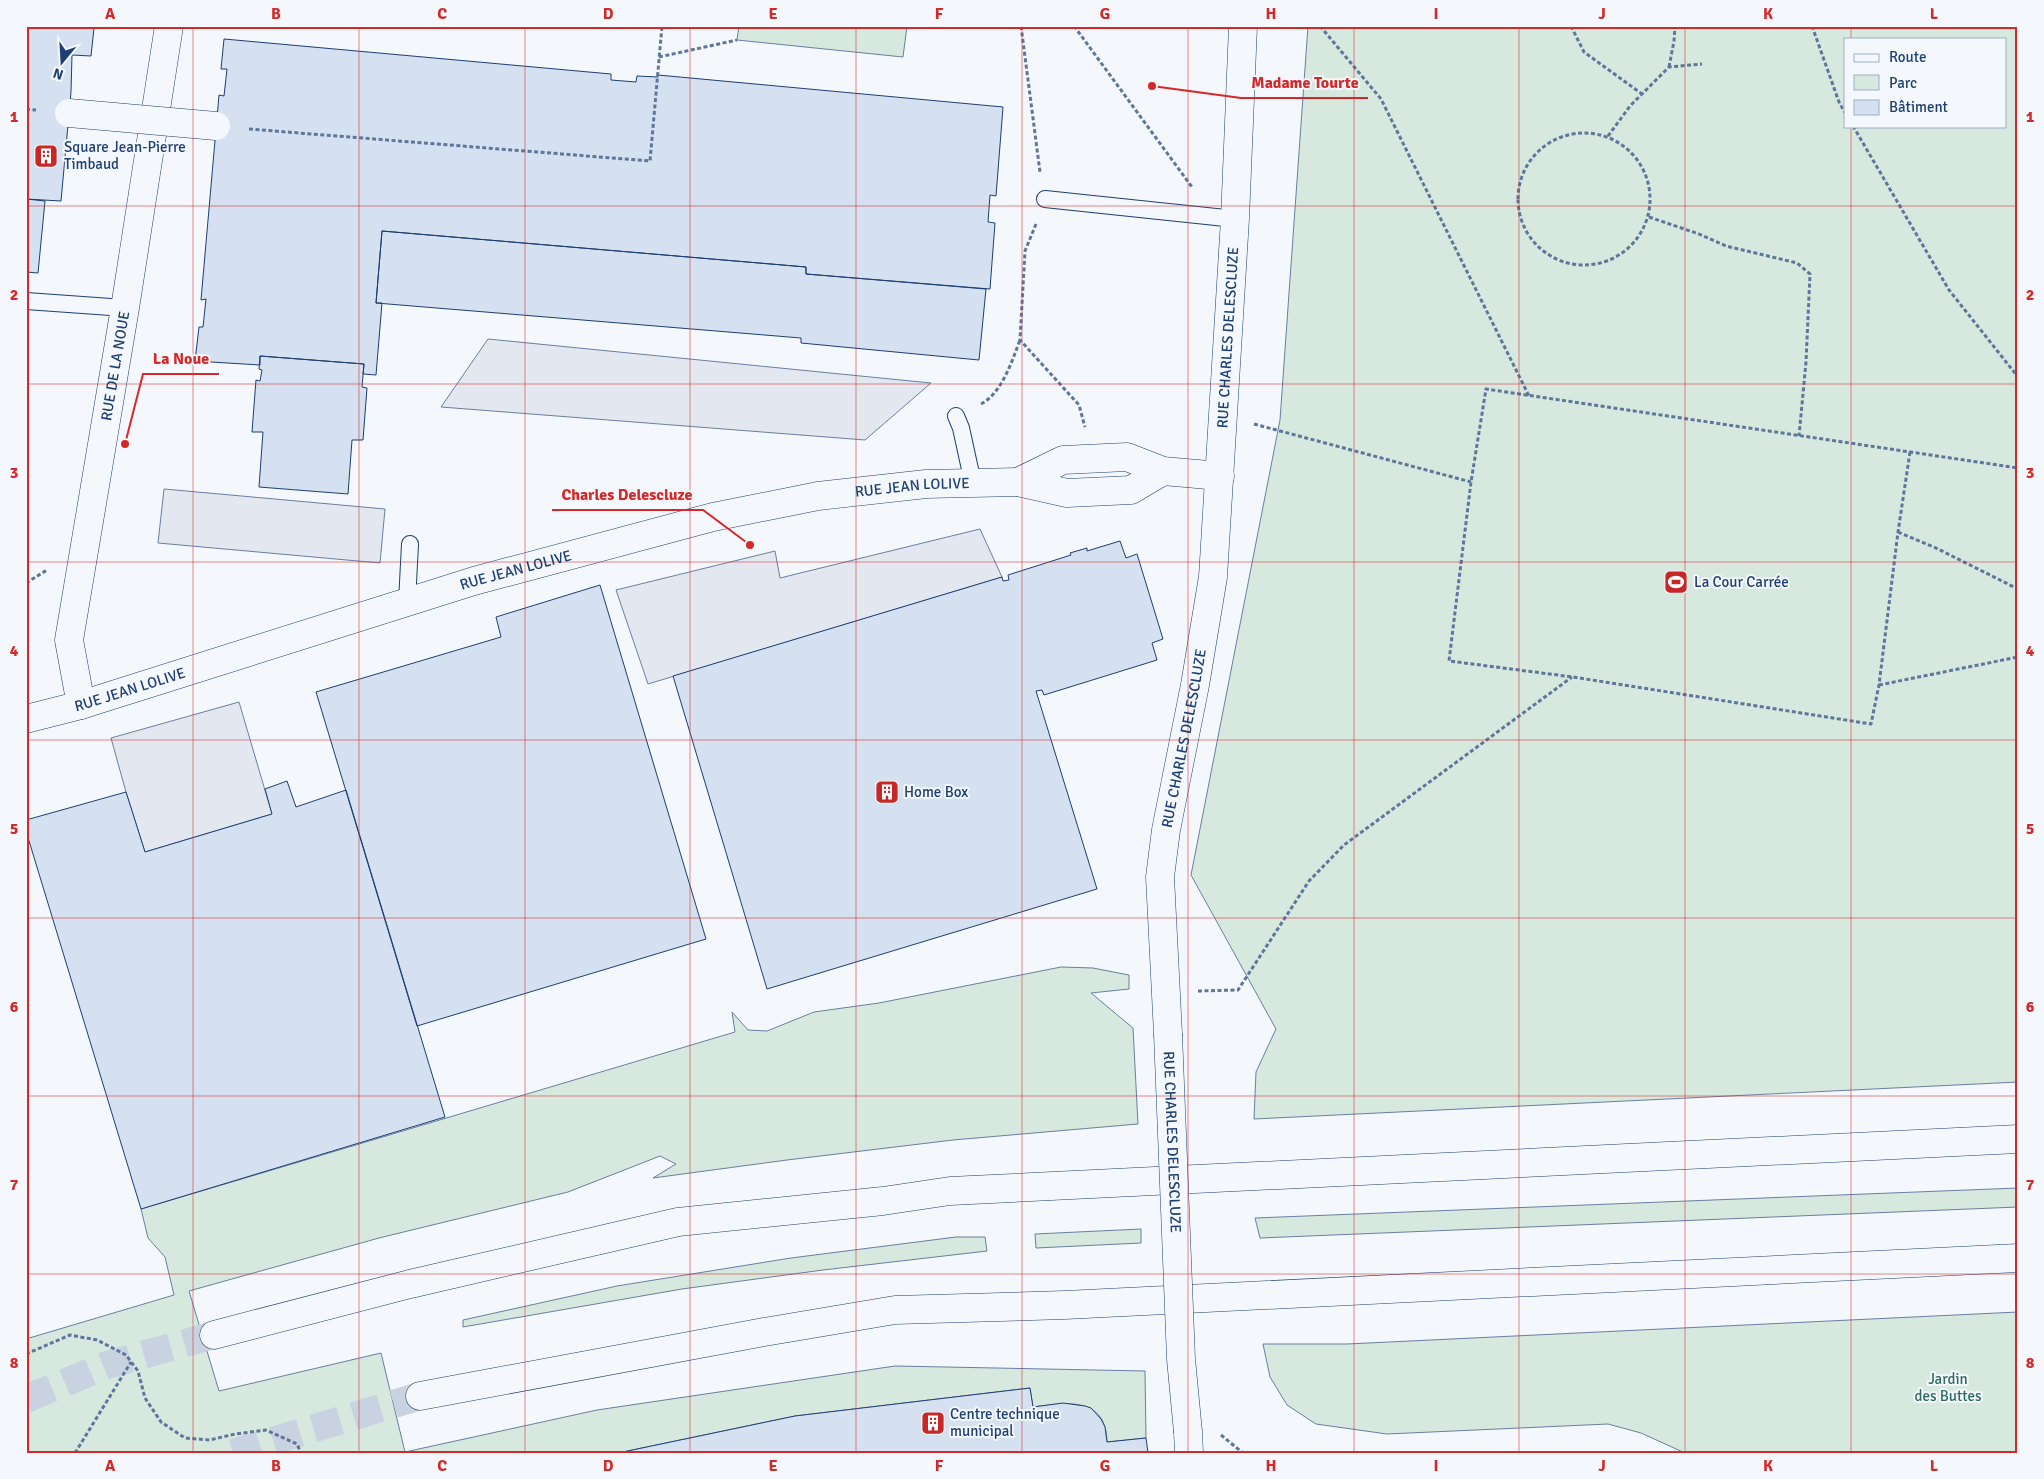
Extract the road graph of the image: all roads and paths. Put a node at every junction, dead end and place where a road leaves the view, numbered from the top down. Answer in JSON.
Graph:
{"nodes":[{"id":1,"x":169,"y":26,"type":"edge"},
{"id":2,"x":662,"y":26,"type":"edge"},
{"id":3,"x":1021,"y":26,"type":"edge"},
{"id":4,"x":1074,"y":26,"type":"edge"},
{"id":5,"x":1243,"y":26,"type":"edge"},
{"id":6,"x":1320,"y":26,"type":"edge"},
{"id":7,"x":1571,"y":26,"type":"edge"},
{"id":8,"x":1675,"y":26,"type":"edge"},
{"id":9,"x":1812,"y":26,"type":"edge"},
{"id":10,"x":737,"y":40,"type":"dead end"},
{"id":11,"x":659,"y":56,"type":"junction"},
{"id":12,"x":1702,"y":64,"type":"dead end"},
{"id":13,"x":1669,"y":67,"type":"junction"},
{"id":14,"x":1642,"y":94,"type":"junction"},
{"id":15,"x":1844,"y":111,"type":"edge"},
{"id":16,"x":69,"y":113,"type":"dead end"},
{"id":17,"x":216,"y":126,"type":"joint"},
{"id":18,"x":1854,"y":128,"type":"edge"},
{"id":19,"x":1608,"y":136,"type":"junction"},
{"id":20,"x":1045,"y":199,"type":"junction"},
{"id":21,"x":1649,"y":217,"type":"junction"},
{"id":22,"x":1235,"y":219,"type":"junction"},
{"id":23,"x":26,"y":301,"type":"edge"},
{"id":24,"x":125,"y":308,"type":"junction"},
{"id":25,"x":1020,"y":340,"type":"junction"},
{"id":26,"x":2018,"y":377,"type":"edge"},
{"id":27,"x":1529,"y":396,"type":"junction"},
{"id":28,"x":956,"y":416,"type":"joint"},
{"id":29,"x":1223,"y":416,"type":"junction"},
{"id":30,"x":1798,"y":436,"type":"junction"},
{"id":31,"x":1910,"y":452,"type":"junction"},
{"id":32,"x":1094,"y":458,"type":"junction"},
{"id":33,"x":2018,"y":468,"type":"edge"},
{"id":34,"x":1163,"y":471,"type":"junction"},
{"id":35,"x":1220,"y":476,"type":"junction"},
{"id":36,"x":1018,"y":482,"type":"junction"},
{"id":37,"x":1471,"y":482,"type":"junction"},
{"id":38,"x":973,"y":483,"type":"junction"},
{"id":39,"x":1898,"y":532,"type":"junction"},
{"id":40,"x":410,"y":544,"type":"dead end"},
{"id":41,"x":2018,"y":589,"type":"edge"},
{"id":42,"x":407,"y":602,"type":"junction"},
{"id":43,"x":2018,"y":657,"type":"edge"},
{"id":44,"x":1573,"y":677,"type":"junction"},
{"id":45,"x":1880,"y":685,"type":"junction"},
{"id":46,"x":81,"y":705,"type":"junction"},
{"id":47,"x":26,"y":719,"type":"edge"},
{"id":48,"x":1192,"y":991,"type":"dead end"},
{"id":49,"x":2018,"y":1139,"type":"edge"},
{"id":50,"x":2018,"y":1258,"type":"edge"},
{"id":51,"x":214,"y":1336,"type":"tunnel mouth"},
{"id":52,"x":26,"y":1354,"type":"edge"},
{"id":53,"x":131,"y":1362,"type":"junction"},
{"id":54,"x":420,"y":1396,"type":"tunnel mouth"},
{"id":55,"x":1220,"y":1435,"type":"dead end"},
{"id":56,"x":1188,"y":1442,"type":"edge"},
{"id":57,"x":74,"y":1453,"type":"edge"},
{"id":58,"x":301,"y":1453,"type":"edge"},
{"id":59,"x":1243,"y":1453,"type":"edge"}],
"edges":[{"from":1,"to":24,"type":"main road","name":"RUE DE LA NOUE"},
{"from":2,"to":11,"type":"path"},
{"from":3,"to":20,"type":"path"},
{"from":4,"to":22,"type":"path"},
{"from":5,"to":22,"type":"main road","name":"RUE CHARLES DELESCLUZE"},
{"from":6,"to":27,"type":"path"},
{"from":7,"to":14,"type":"path"},
{"from":8,"to":13,"type":"path"},
{"from":9,"to":15,"type":"path"},
{"from":10,"to":11,"type":"path"},
{"from":11,"to":17,"type":"path"},
{"from":12,"to":13,"type":"path"},
{"from":13,"to":14,"type":"path"},
{"from":14,"to":19,"type":"path"},
{"from":16,"to":17,"type":"main road","bridge":true},
{"from":18,"to":26,"type":"path"},
{"from":19,"to":21,"type":"path"},
{"from":19,"to":21,"type":"path"},
{"from":20,"to":22,"type":"lane"},
{"from":20,"to":25,"type":"path"},
{"from":21,"to":30,"type":"path"},
{"from":22,"to":29,"type":"main road","name":"RUE CHARLES DELESCLUZE"},
{"from":23,"to":24,"type":"lane"},
{"from":24,"to":46,"type":"main road","name":"RUE DE LA NOUE"},
{"from":25,"to":28,"type":"path"},
{"from":25,"to":32,"type":"path"},
{"from":27,"to":30,"type":"path"},
{"from":27,"to":37,"type":"path"},
{"from":28,"to":38,"type":"lane"},
{"from":29,"to":35,"type":"main road","name":"RUE CHARLES DELESCLUZE"},
{"from":29,"to":37,"type":"path"},
{"from":30,"to":31,"type":"path"},
{"from":31,"to":33,"type":"path"},
{"from":31,"to":39,"type":"path"},
{"from":32,"to":34,"type":"main road","name":"RUE JEAN LOLIVE"},
{"from":32,"to":36,"type":"main road","name":"RUE JEAN LOLIVE"},
{"from":34,"to":35,"type":"main road","name":"RUE JEAN LOLIVE"},
{"from":34,"to":36,"type":"main road","name":"RUE JEAN LOLIVE"},
{"from":35,"to":56,"type":"main road","name":"RUE CHARLES DELESCLUZE","bridge":true},
{"from":36,"to":38,"type":"main road","name":"RUE JEAN LOLIVE"},
{"from":37,"to":44,"type":"path"},
{"from":38,"to":42,"type":"main road","name":"RUE JEAN LOLIVE"},
{"from":39,"to":41,"type":"path"},
{"from":39,"to":45,"type":"path"},
{"from":40,"to":42,"type":"lane"},
{"from":42,"to":46,"type":"main road","name":"RUE JEAN LOLIVE"},
{"from":43,"to":45,"type":"path"},
{"from":44,"to":45,"type":"path"},
{"from":44,"to":48,"type":"path"},
{"from":46,"to":47,"type":"main road","name":"RUE JEAN LOLIVE"},
{"from":49,"to":51,"type":"main road"},
{"from":50,"to":54,"type":"main road"},
{"from":52,"to":53,"type":"path"},
{"from":53,"to":57,"type":"path"},
{"from":53,"to":58,"type":"path"},
{"from":55,"to":59,"type":"path"}]}
